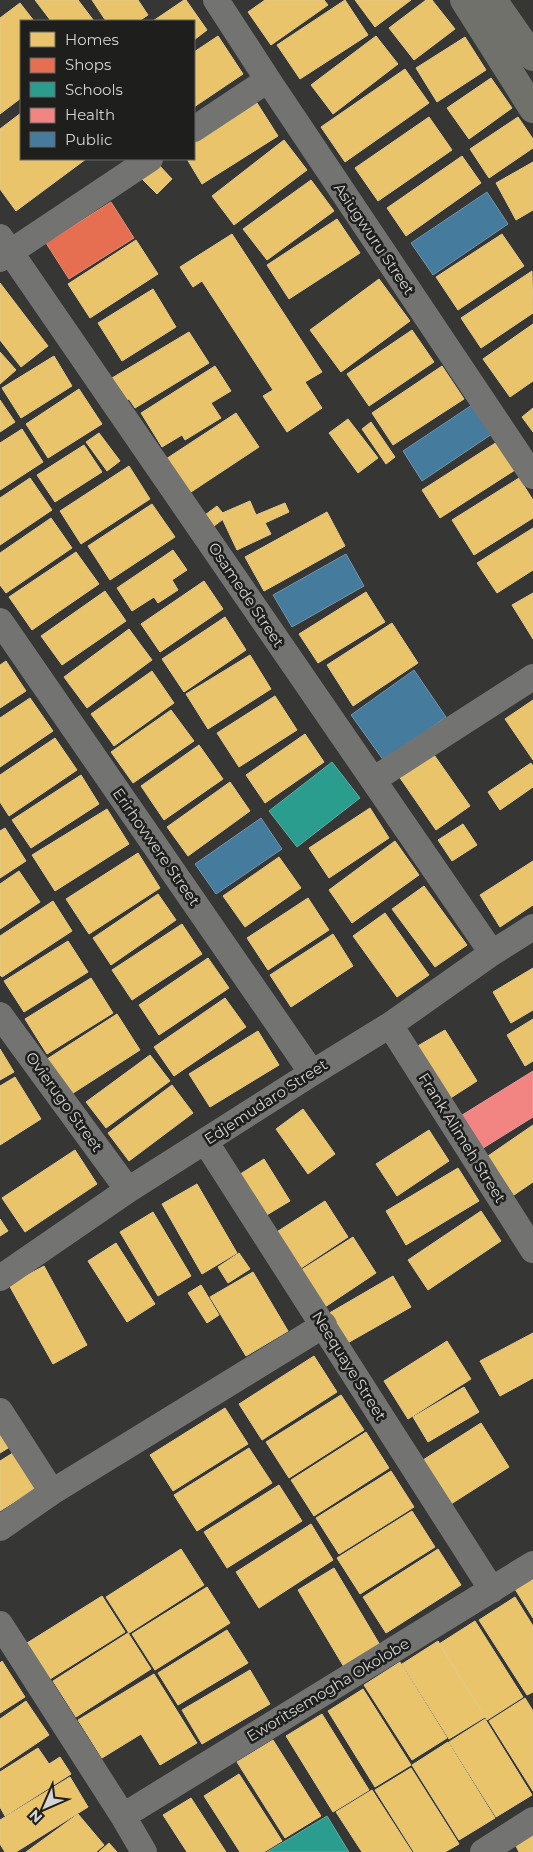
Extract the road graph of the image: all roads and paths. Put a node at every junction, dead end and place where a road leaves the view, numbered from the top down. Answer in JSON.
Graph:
{"nodes":[{"id":1,"x":216,"y":0,"type":"edge"},
{"id":2,"x":464,"y":0,"type":"edge"},
{"id":3,"x":494,"y":0,"type":"edge"},
{"id":4,"x":533,"y":57,"type":"edge"},
{"id":5,"x":268,"y":80,"type":"junction"},
{"id":6,"x":533,"y":109,"type":"edge"},
{"id":7,"x":195,"y":128,"type":"edge"},
{"id":8,"x":148,"y":160,"type":"edge"},
{"id":9,"x":3,"y":250,"type":"edge"},
{"id":10,"x":533,"y":476,"type":"edge"},
{"id":11,"x":0,"y":621,"type":"edge"},
{"id":12,"x":533,"y":677,"type":"edge"},
{"id":13,"x":372,"y":780,"type":"junction"},
{"id":14,"x":533,"y":928,"type":"edge"},
{"id":15,"x":492,"y":954,"type":"junction"},
{"id":16,"x":0,"y":1015,"type":"edge"},
{"id":17,"x":390,"y":1025,"type":"junction"},
{"id":18,"x":312,"y":1072,"type":"junction"},
{"id":19,"x":205,"y":1142,"type":"junction"},
{"id":20,"x":128,"y":1190,"type":"junction"},
{"id":21,"x":533,"y":1250,"type":"edge"},
{"id":22,"x":0,"y":1278,"type":"edge"},
{"id":23,"x":324,"y":1325,"type":"junction"},
{"id":24,"x":0,"y":1411,"type":"edge"},
{"id":25,"x":52,"y":1492,"type":"junction"},
{"id":26,"x":0,"y":1528,"type":"edge"},
{"id":27,"x":533,"y":1564,"type":"edge"},
{"id":28,"x":492,"y":1590,"type":"junction"},
{"id":29,"x":0,"y":1624,"type":"edge"},
{"id":30,"x":123,"y":1816,"type":"junction"},
{"id":31,"x":533,"y":1820,"type":"edge"},
{"id":32,"x":144,"y":1852,"type":"edge"},
{"id":33,"x":483,"y":1852,"type":"edge"}],
"edges":[{"from":1,"to":5,"type":"street","name":"Asiugwuru Street"},
{"from":2,"to":6,"type":"main road"},
{"from":3,"to":4,"type":"main road"},
{"from":5,"to":7,"type":"street"},
{"from":5,"to":10,"type":"street","name":"Asiugwuru Street"},
{"from":8,"to":9,"type":"street"},
{"from":9,"to":13,"type":"street","name":"Osamede Street"},
{"from":11,"to":18,"type":"street","name":"Erirhovwere Street"},
{"from":12,"to":13,"type":"street"},
{"from":13,"to":15,"type":"street","name":"Osamede Street"},
{"from":14,"to":15,"type":"street","name":"Edjemudaro Street"},
{"from":15,"to":17,"type":"street","name":"Edjemudaro Street"},
{"from":16,"to":20,"type":"street","name":"Ovierugo Street"},
{"from":17,"to":18,"type":"street","name":"Edjemudaro Street"},
{"from":17,"to":21,"type":"street","name":"Frank Alimeh Street"},
{"from":18,"to":19,"type":"street","name":"Edjemudaro Street"},
{"from":19,"to":20,"type":"street","name":"Edjemudaro Street"},
{"from":19,"to":23,"type":"street","name":"Neequaye Street"},
{"from":20,"to":22,"type":"street","name":"Edjemudaro Street"},
{"from":23,"to":25,"type":"street"},
{"from":23,"to":28,"type":"street","name":"Neequaye Street"},
{"from":24,"to":25,"type":"street"},
{"from":25,"to":26,"type":"street"},
{"from":27,"to":28,"type":"street","name":"Eworitsemogha Okolobe"},
{"from":28,"to":30,"type":"street","name":"Eworitsemogha Okolobe"},
{"from":29,"to":30,"type":"street"},
{"from":30,"to":32,"type":"street"},
{"from":31,"to":33,"type":"street"}]}
